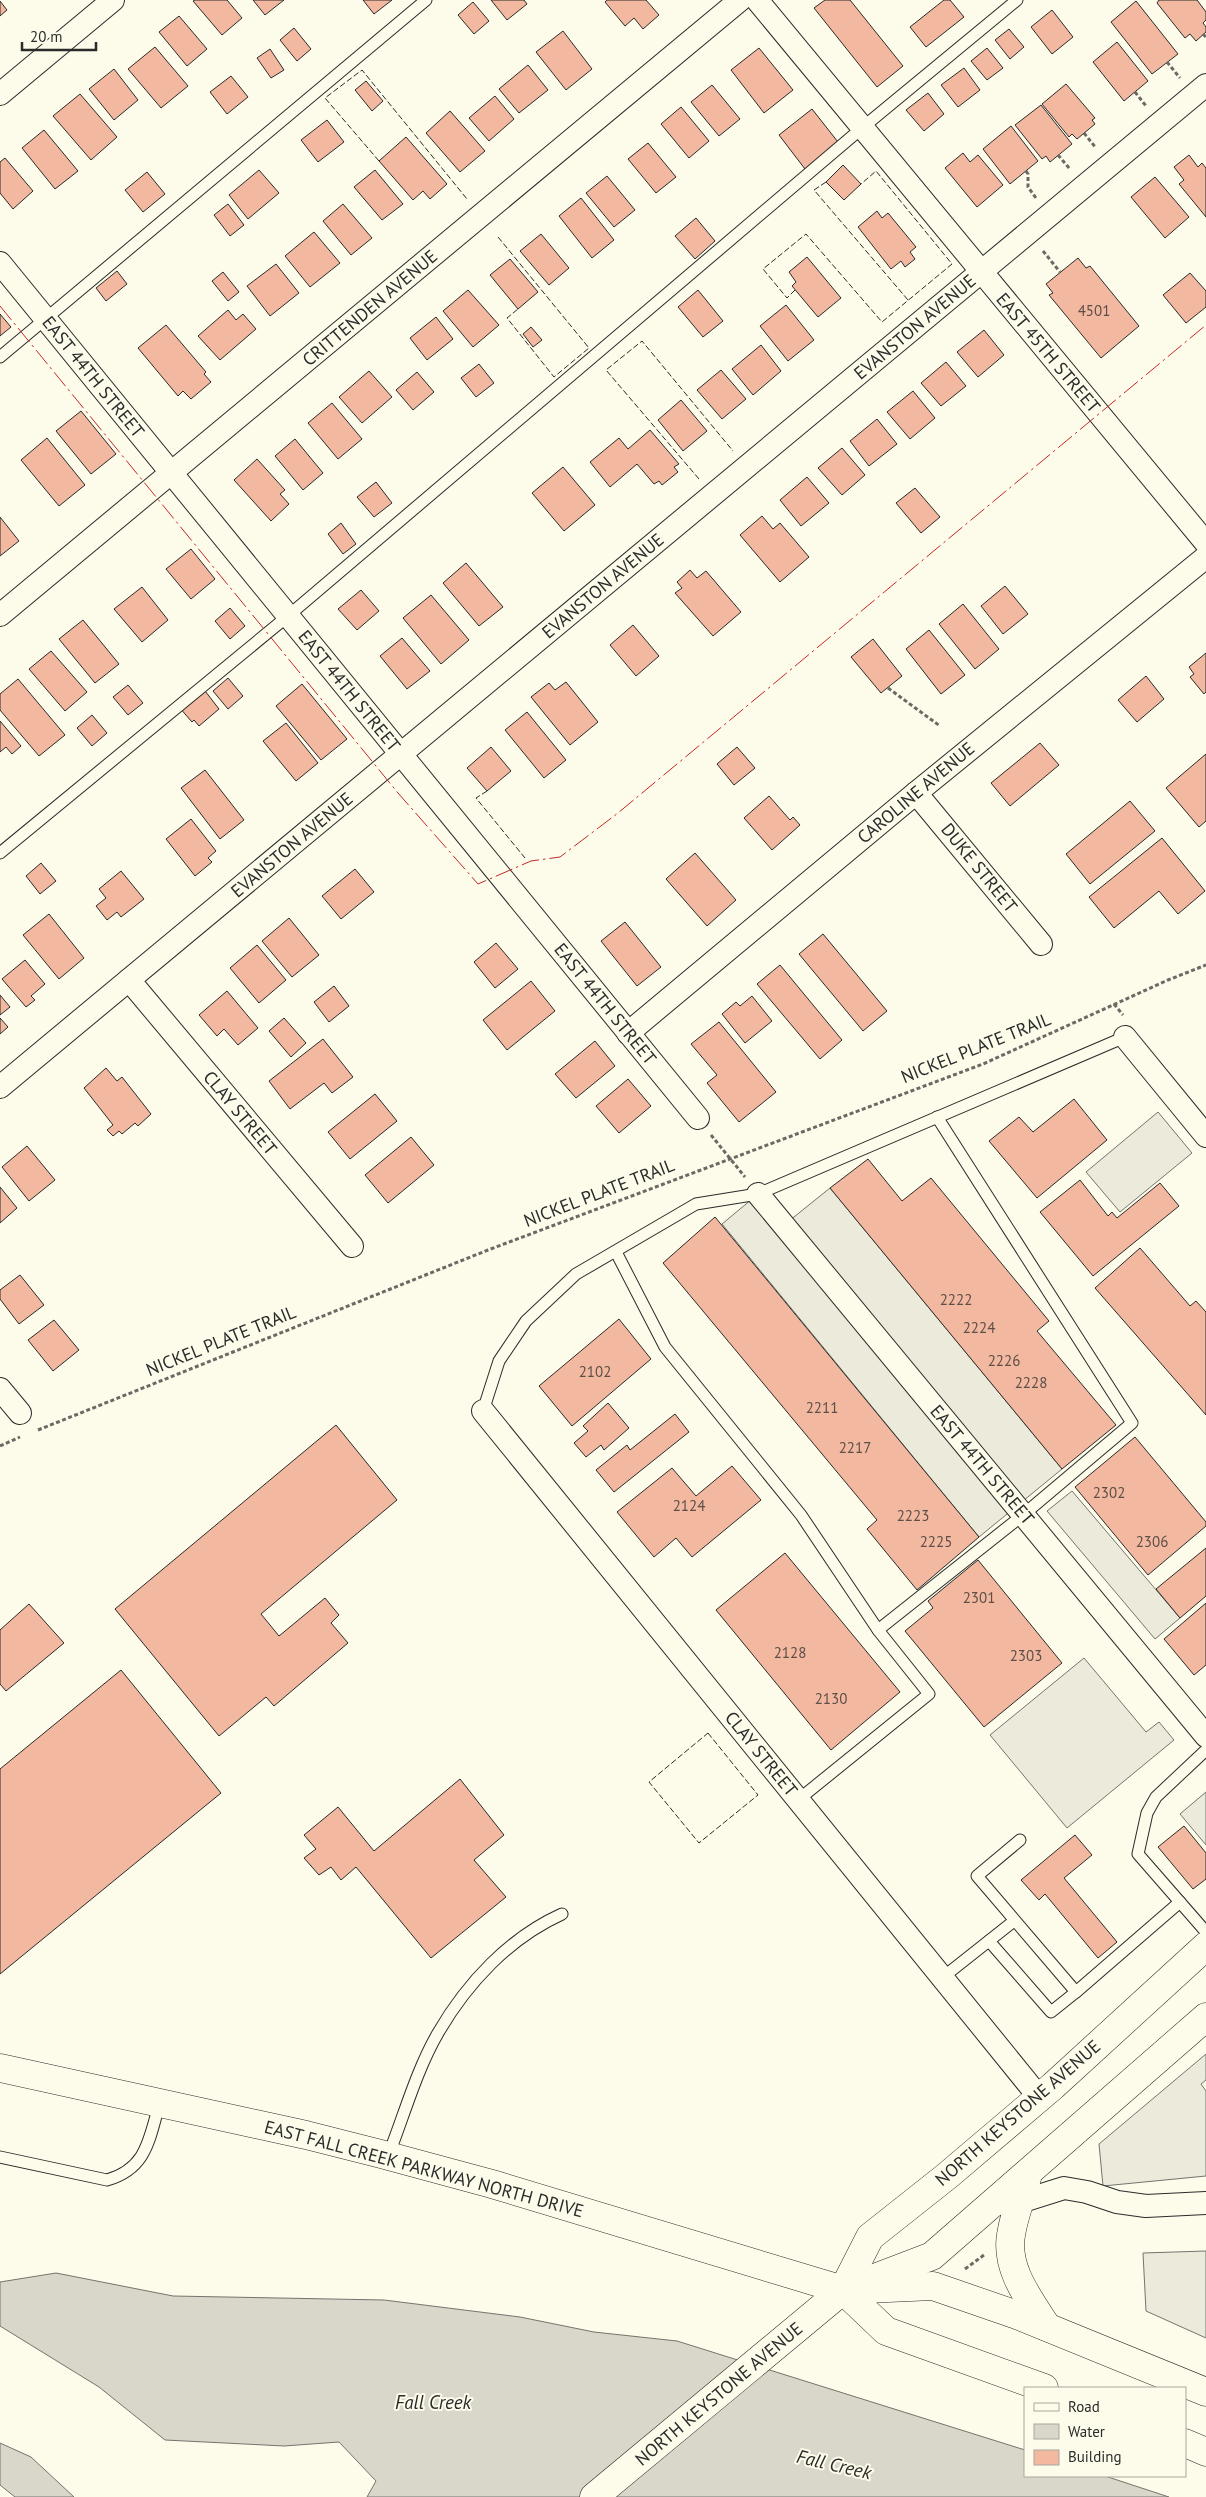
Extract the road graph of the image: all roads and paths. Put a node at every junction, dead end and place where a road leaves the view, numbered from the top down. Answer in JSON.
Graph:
{"nodes":[{"id":1,"x":113,"y":0,"type":"edge"},
{"id":2,"x":426,"y":0,"type":"edge"},
{"id":3,"x":740,"y":0,"type":"edge"},
{"id":4,"x":757,"y":0,"type":"edge"},
{"id":5,"x":1017,"y":0,"type":"edge"},
{"id":6,"x":1167,"y":62,"type":"dead end"},
{"id":7,"x":1180,"y":78,"type":"dead end"},
{"id":8,"x":1206,"y":85,"type":"edge"},
{"id":9,"x":1135,"y":92,"type":"dead end"},
{"id":10,"x":0,"y":94,"type":"edge"},
{"id":11,"x":1146,"y":106,"type":"dead end"},
{"id":12,"x":862,"y":128,"type":"junction"},
{"id":13,"x":1084,"y":133,"type":"dead end"},
{"id":14,"x":1096,"y":149,"type":"dead end"},
{"id":15,"x":1058,"y":156,"type":"dead end"},
{"id":16,"x":1071,"y":170,"type":"dead end"},
{"id":17,"x":1026,"y":171,"type":"dead end"},
{"id":18,"x":1036,"y":198,"type":"dead end"},
{"id":19,"x":1041,"y":249,"type":"dead end"},
{"id":20,"x":0,"y":263,"type":"edge"},
{"id":21,"x":980,"y":272,"type":"junction"},
{"id":22,"x":1060,"y":272,"type":"dead end"},
{"id":23,"x":46,"y":319,"type":"junction"},
{"id":24,"x":0,"y":357,"type":"edge"},
{"id":25,"x":172,"y":473,"type":"junction"},
{"id":26,"x":1206,"y":543,"type":"edge"},
{"id":27,"x":1206,"y":557,"type":"edge"},
{"id":28,"x":0,"y":616,"type":"edge"},
{"id":29,"x":288,"y":616,"type":"junction"},
{"id":30,"x":888,"y":688,"type":"dead end"},
{"id":31,"x":940,"y":726,"type":"dead end"},
{"id":32,"x":401,"y":754,"type":"junction"},
{"id":33,"x":916,"y":792,"type":"junction"},
{"id":34,"x":0,"y":854,"type":"edge"},
{"id":35,"x":1041,"y":944,"type":"dead end"},
{"id":36,"x":1206,"y":965,"type":"edge"},
{"id":37,"x":129,"y":980,"type":"junction"},
{"id":38,"x":628,"y":1033,"type":"junction"},
{"id":39,"x":1125,"y":1037,"type":"joint"},
{"id":40,"x":0,"y":1087,"type":"edge"},
{"id":41,"x":937,"y":1117,"type":"junction"},
{"id":42,"x":698,"y":1118,"type":"joint"},
{"id":43,"x":1206,"y":1136,"type":"edge"},
{"id":44,"x":730,"y":1158,"type":"junction"},
{"id":45,"x":758,"y":1194,"type":"junction"},
{"id":46,"x":352,"y":1246,"type":"dead end"},
{"id":47,"x":616,"y":1252,"type":"junction"},
{"id":48,"x":0,"y":1389,"type":"edge"},
{"id":49,"x":483,"y":1411,"type":"joint"},
{"id":50,"x":20,"y":1413,"type":"dead end"},
{"id":51,"x":34,"y":1431,"type":"dead end"},
{"id":52,"x":25,"y":1435,"type":"dead end"},
{"id":53,"x":0,"y":1446,"type":"edge"},
{"id":54,"x":1023,"y":1515,"type":"junction"},
{"id":55,"x":878,"y":1630,"type":"junction"},
{"id":56,"x":1203,"y":1725,"type":"edge"},
{"id":57,"x":1206,"y":1750,"type":"edge"},
{"id":58,"x":798,"y":1800,"type":"junction"},
{"id":59,"x":1020,"y":1840,"type":"dead end"},
{"id":60,"x":1180,"y":1902,"type":"junction"},
{"id":61,"x":562,"y":1914,"type":"dead end"},
{"id":62,"x":1014,"y":1921,"type":"junction"},
{"id":63,"x":1206,"y":1932,"type":"edge"},
{"id":64,"x":989,"y":1941,"type":"junction"},
{"id":65,"x":1206,"y":1946,"type":"edge"},
{"id":66,"x":942,"y":1978,"type":"junction"},
{"id":67,"x":1076,"y":1992,"type":"junction"},
{"id":68,"x":1206,"y":2017,"type":"edge"},
{"id":69,"x":0,"y":2068,"type":"edge"},
{"id":70,"x":1039,"y":2097,"type":"junction"},
{"id":71,"x":160,"y":2102,"type":"junction"},
{"id":72,"x":388,"y":2156,"type":"junction"},
{"id":73,"x":0,"y":2157,"type":"edge"},
{"id":74,"x":1028,"y":2174,"type":"junction"},
{"id":75,"x":1021,"y":2203,"type":"junction"},
{"id":76,"x":1206,"y":2203,"type":"edge"},
{"id":77,"x":984,"y":2213,"type":"junction"},
{"id":78,"x":991,"y":2250,"type":"dead end"},
{"id":79,"x":959,"y":2274,"type":"dead end"},
{"id":80,"x":843,"y":2290,"type":"junction"},
{"id":81,"x":1047,"y":2327,"type":"junction"},
{"id":82,"x":1041,"y":2387,"type":"edge"},
{"id":83,"x":1206,"y":2392,"type":"edge"},
{"id":84,"x":1186,"y":2443,"type":"edge"},
{"id":85,"x":1206,"y":2452,"type":"edge"},
{"id":86,"x":594,"y":2497,"type":"edge"}],
"edges":[{"from":1,"to":10,"type":"street"},
{"from":2,"to":23,"type":"lane"},
{"from":3,"to":25,"type":"street","name":"CRITTENDEN AVENUE"},
{"from":4,"to":12,"type":"street","name":"EAST 45TH STREET"},
{"from":5,"to":12,"type":"lane"},
{"from":6,"to":7,"type":"path"},
{"from":8,"to":21,"type":"street","name":"EVANSTON AVENUE"},
{"from":9,"to":11,"type":"path"},
{"from":12,"to":21,"type":"street","name":"EAST 45TH STREET"},
{"from":12,"to":29,"type":"lane"},
{"from":13,"to":14,"type":"path"},
{"from":15,"to":16,"type":"path"},
{"from":17,"to":18,"type":"path"},
{"from":19,"to":22,"type":"path"},
{"from":20,"to":23,"type":"street","name":"EAST 44TH STREET"},
{"from":21,"to":26,"type":"street","name":"EAST 45TH STREET"},
{"from":21,"to":32,"type":"street","name":"EVANSTON AVENUE"},
{"from":23,"to":24,"type":"lane"},
{"from":23,"to":25,"type":"street","name":"EAST 44TH STREET"},
{"from":25,"to":28,"type":"street","name":"CRITTENDEN AVENUE"},
{"from":25,"to":29,"type":"street","name":"EAST 44TH STREET"},
{"from":27,"to":33,"type":"street","name":"CAROLINE AVENUE"},
{"from":29,"to":32,"type":"street","name":"EAST 44TH STREET"},
{"from":29,"to":34,"type":"lane"},
{"from":30,"to":31,"type":"path"},
{"from":32,"to":37,"type":"street","name":"EVANSTON AVENUE"},
{"from":32,"to":38,"type":"street","name":"EAST 44TH STREET"},
{"from":33,"to":35,"type":"street","name":"DUKE STREET"},
{"from":33,"to":38,"type":"street","name":"CAROLINE AVENUE"},
{"from":36,"to":44,"type":"path","name":"NICKEL PLATE TRAIL"},
{"from":37,"to":40,"type":"street","name":"EVANSTON AVENUE"},
{"from":37,"to":46,"type":"street","name":"CLAY STREET"},
{"from":38,"to":42,"type":"street","name":"EAST 44TH STREET"},
{"from":39,"to":41,"type":"lane"},
{"from":39,"to":43,"type":"street"},
{"from":41,"to":45,"type":"lane"},
{"from":41,"to":54,"type":"lane"},
{"from":42,"to":44,"type":"path"},
{"from":44,"to":45,"type":"path"},
{"from":44,"to":51,"type":"path","name":"NICKEL PLATE TRAIL"},
{"from":45,"to":47,"type":"lane"},
{"from":45,"to":54,"type":"street","name":"EAST 44TH STREET"},
{"from":47,"to":49,"type":"lane"},
{"from":47,"to":55,"type":"lane"},
{"from":48,"to":50,"type":"street"},
{"from":49,"to":58,"type":"street","name":"CLAY STREET"},
{"from":52,"to":53,"type":"path"},
{"from":54,"to":55,"type":"lane"},
{"from":54,"to":56,"type":"street","name":"EAST 44TH STREET"},
{"from":55,"to":58,"type":"lane"},
{"from":57,"to":60,"type":"lane"},
{"from":58,"to":66,"type":"street","name":"CLAY STREET"},
{"from":59,"to":62,"type":"lane"},
{"from":60,"to":63,"type":"lane"},
{"from":60,"to":67,"type":"lane"},
{"from":61,"to":72,"type":"lane"},
{"from":62,"to":64,"type":"lane"},
{"from":62,"to":67,"type":"lane"},
{"from":64,"to":66,"type":"lane"},
{"from":64,"to":67,"type":"lane"},
{"from":65,"to":70,"type":"main road","name":"NORTH KEYSTONE AVENUE"},
{"from":66,"to":70,"type":"street","name":"CLAY STREET"},
{"from":68,"to":74,"type":"main road","name":"NORTH KEYSTONE AVENUE"},
{"from":69,"to":71,"type":"main road","name":"EAST FALL CREEK PARKWAY NORTH DRIVE"},
{"from":70,"to":80,"type":"main road","name":"NORTH KEYSTONE AVENUE"},
{"from":71,"to":72,"type":"main road","name":"EAST FALL CREEK PARKWAY NORTH DRIVE"},
{"from":71,"to":73,"type":"lane"},
{"from":72,"to":80,"type":"main road","name":"EAST FALL CREEK PARKWAY NORTH DRIVE"},
{"from":74,"to":75,"type":"main road"},
{"from":74,"to":77,"type":"main road","name":"NORTH KEYSTONE AVENUE"},
{"from":75,"to":76,"type":"street"},
{"from":75,"to":77,"type":"street"},
{"from":75,"to":81,"type":"main road"},
{"from":77,"to":80,"type":"main road","name":"NORTH KEYSTONE AVENUE"},
{"from":78,"to":79,"type":"path"},
{"from":80,"to":81,"type":"main road","name":"EAST FALL CREEK PARKWAY NORTH DRIVE"},
{"from":80,"to":82,"type":"main road","name":"EAST FALL CREEK PARKWAY NORTH DRIVE"},
{"from":80,"to":86,"type":"main road","name":"NORTH KEYSTONE AVENUE"},
{"from":81,"to":83,"type":"main road","name":"EAST FALL CREEK PARKWAY NORTH DRIVE"},
{"from":84,"to":85,"type":"main road"}]}
